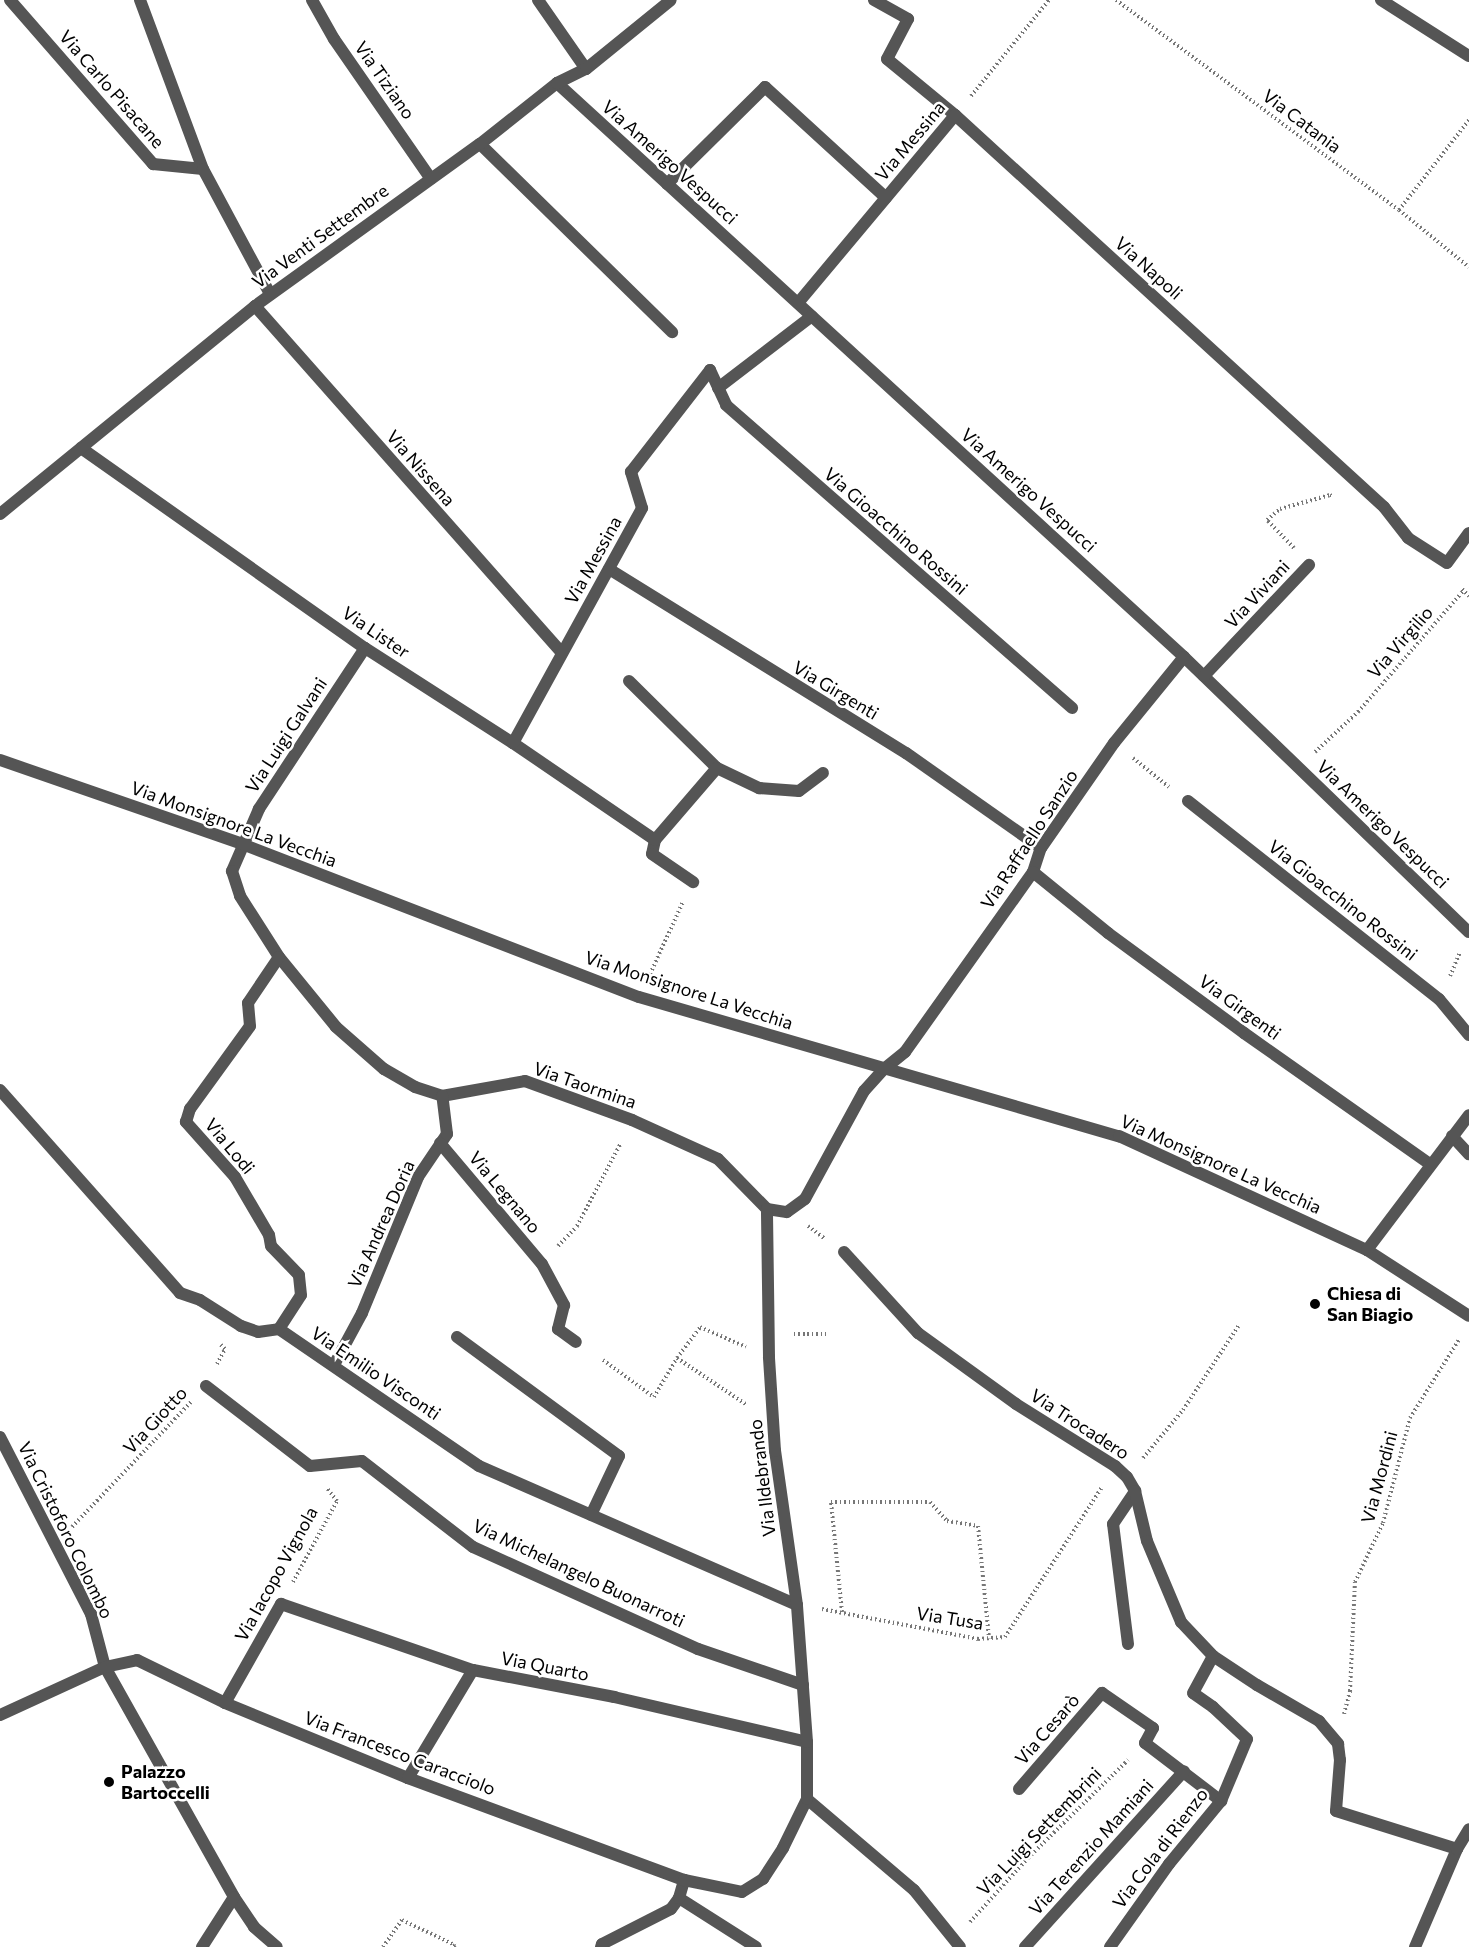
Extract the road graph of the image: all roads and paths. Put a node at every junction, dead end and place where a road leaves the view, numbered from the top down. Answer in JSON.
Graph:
{"nodes":[{"id":1,"x":10,"y":0,"type":"edge"},
{"id":2,"x":140,"y":0,"type":"edge"},
{"id":3,"x":312,"y":0,"type":"edge"},
{"id":4,"x":538,"y":0,"type":"edge"},
{"id":5,"x":671,"y":0,"type":"edge"},
{"id":6,"x":874,"y":0,"type":"edge"},
{"id":7,"x":1049,"y":0,"type":"edge"},
{"id":8,"x":1116,"y":0,"type":"edge"},
{"id":9,"x":1381,"y":0,"type":"edge"},
{"id":10,"x":1469,"y":56,"type":"edge"},
{"id":11,"x":586,"y":69,"type":"junction"},
{"id":12,"x":557,"y":83,"type":"junction"},
{"id":13,"x":955,"y":115,"type":"junction"},
{"id":14,"x":1469,"y":120,"type":"edge"},
{"id":15,"x":480,"y":144,"type":"junction"},
{"id":16,"x":203,"y":169,"type":"junction"},
{"id":17,"x":431,"y":179,"type":"junction"},
{"id":18,"x":667,"y":184,"type":"junction"},
{"id":19,"x":886,"y":198,"type":"junction"},
{"id":20,"x":1399,"y":210,"type":"junction"},
{"id":21,"x":1469,"y":267,"type":"edge"},
{"id":22,"x":270,"y":294,"type":"junction"},
{"id":23,"x":798,"y":303,"type":"junction"},
{"id":24,"x":255,"y":306,"type":"junction"},
{"id":25,"x":812,"y":316,"type":"junction"},
{"id":26,"x":672,"y":332,"type":"dead end"},
{"id":27,"x":710,"y":370,"type":"joint"},
{"id":28,"x":718,"y":388,"type":"junction"},
{"id":29,"x":81,"y":447,"type":"junction"},
{"id":30,"x":1340,"y":500,"type":"dead end"},
{"id":31,"x":0,"y":514,"type":"edge"},
{"id":32,"x":1469,"y":533,"type":"edge"},
{"id":33,"x":1309,"y":565,"type":"joint"},
{"id":34,"x":609,"y":568,"type":"junction"},
{"id":35,"x":1463,"y":591,"type":"dead end"},
{"id":36,"x":365,"y":648,"type":"junction"},
{"id":37,"x":562,"y":653,"type":"junction"},
{"id":38,"x":1184,"y":657,"type":"junction"},
{"id":39,"x":1204,"y":676,"type":"junction"},
{"id":40,"x":629,"y":681,"type":"dead end"},
{"id":41,"x":1072,"y":708,"type":"dead end"},
{"id":42,"x":513,"y":743,"type":"junction"},
{"id":43,"x":1114,"y":743,"type":"junction"},
{"id":44,"x":0,"y":760,"type":"edge"},
{"id":45,"x":1299,"y":767,"type":"junction"},
{"id":46,"x":717,"y":768,"type":"junction"},
{"id":47,"x":823,"y":773,"type":"dead end"},
{"id":48,"x":1188,"y":801,"type":"joint"},
{"id":49,"x":655,"y":840,"type":"junction"},
{"id":50,"x":242,"y":844,"type":"junction"},
{"id":51,"x":1041,"y":848,"type":"junction"},
{"id":52,"x":1034,"y":872,"type":"junction"},
{"id":53,"x":693,"y":882,"type":"joint"},
{"id":54,"x":1469,"y":932,"type":"edge"},
{"id":55,"x":1464,"y":945,"type":"dead end"},
{"id":56,"x":279,"y":957,"type":"junction"},
{"id":57,"x":639,"y":997,"type":"junction"},
{"id":58,"x":1439,"y":999,"type":"junction"},
{"id":59,"x":1469,"y":1035,"type":"edge"},
{"id":60,"x":884,"y":1069,"type":"junction"},
{"id":61,"x":0,"y":1090,"type":"edge"},
{"id":62,"x":442,"y":1096,"type":"junction"},
{"id":63,"x":1469,"y":1115,"type":"edge"},
{"id":64,"x":632,"y":1120,"type":"junction"},
{"id":65,"x":1452,"y":1136,"type":"junction"},
{"id":66,"x":440,"y":1143,"type":"junction"},
{"id":67,"x":1469,"y":1154,"type":"edge"},
{"id":68,"x":1430,"y":1164,"type":"junction"},
{"id":69,"x":768,"y":1209,"type":"junction"},
{"id":70,"x":788,"y":1212,"type":"junction"},
{"id":71,"x":577,"y":1226,"type":"dead end"},
{"id":72,"x":1367,"y":1250,"type":"junction"},
{"id":73,"x":844,"y":1252,"type":"joint"},
{"id":74,"x":1469,"y":1316,"type":"edge"},
{"id":75,"x":1239,"y":1325,"type":"dead end"},
{"id":76,"x":279,"y":1329,"type":"junction"},
{"id":77,"x":769,"y":1333,"type":"junction"},
{"id":78,"x":719,"y":1334,"type":"dead end"},
{"id":79,"x":826,"y":1334,"type":"dead end"},
{"id":80,"x":1463,"y":1334,"type":"dead end"},
{"id":81,"x":457,"y":1337,"type":"dead end"},
{"id":82,"x":218,"y":1341,"type":"dead end"},
{"id":83,"x":576,"y":1342,"type":"dead end"},
{"id":84,"x":677,"y":1358,"type":"junction"},
{"id":85,"x":603,"y":1360,"type":"dead end"},
{"id":86,"x":334,"y":1365,"type":"junction"},
{"id":87,"x":206,"y":1386,"type":"junction"},
{"id":88,"x":773,"y":1421,"type":"junction"},
{"id":89,"x":0,"y":1437,"type":"edge"},
{"id":90,"x":310,"y":1466,"type":"junction"},
{"id":91,"x":1115,"y":1466,"type":"junction"},
{"id":92,"x":1127,"y":1477,"type":"junction"},
{"id":93,"x":1135,"y":1491,"type":"junction"},
{"id":94,"x":591,"y":1515,"type":"junction"},
{"id":95,"x":55,"y":1545,"type":"junction"},
{"id":96,"x":281,"y":1604,"type":"junction"},
{"id":97,"x":797,"y":1605,"type":"junction"},
{"id":98,"x":842,"y":1612,"type":"junction"},
{"id":99,"x":989,"y":1638,"type":"junction"},
{"id":100,"x":1128,"y":1644,"type":"dead end"},
{"id":101,"x":1213,"y":1656,"type":"junction"},
{"id":102,"x":105,"y":1667,"type":"junction"},
{"id":103,"x":473,"y":1670,"type":"junction"},
{"id":104,"x":803,"y":1685,"type":"junction"},
{"id":105,"x":225,"y":1703,"type":"junction"},
{"id":106,"x":0,"y":1715,"type":"edge"},
{"id":107,"x":807,"y":1742,"type":"junction"},
{"id":108,"x":1145,"y":1743,"type":"junction"},
{"id":109,"x":1338,"y":1744,"type":"junction"},
{"id":110,"x":1184,"y":1771,"type":"junction"},
{"id":111,"x":408,"y":1778,"type":"junction"},
{"id":112,"x":1018,"y":1789,"type":"dead end"},
{"id":113,"x":807,"y":1799,"type":"junction"},
{"id":114,"x":1221,"y":1801,"type":"junction"},
{"id":115,"x":1469,"y":1829,"type":"edge"},
{"id":116,"x":1457,"y":1849,"type":"junction"},
{"id":117,"x":684,"y":1880,"type":"junction"},
{"id":118,"x":234,"y":1897,"type":"junction"},
{"id":119,"x":679,"y":1898,"type":"junction"},
{"id":120,"x":957,"y":1943,"type":"edge"},
{"id":121,"x":202,"y":1947,"type":"edge"},
{"id":122,"x":277,"y":1947,"type":"edge"},
{"id":123,"x":383,"y":1947,"type":"edge"},
{"id":124,"x":453,"y":1947,"type":"edge"},
{"id":125,"x":601,"y":1947,"type":"edge"},
{"id":126,"x":756,"y":1947,"type":"edge"},
{"id":127,"x":1025,"y":1947,"type":"edge"},
{"id":128,"x":1110,"y":1947,"type":"edge"},
{"id":129,"x":1415,"y":1947,"type":"edge"}],
"edges":[{"from":1,"to":16,"type":"street","name":"Via Carlo Pisacane"},
{"from":2,"to":16,"type":"street"},
{"from":3,"to":17,"type":"street","name":"Via Tiziano"},
{"from":4,"to":11,"type":"street"},
{"from":5,"to":11,"type":"street","name":"Via Venti Settembre"},
{"from":6,"to":13,"type":"street","name":"Via Napoli"},
{"from":7,"to":13,"type":"path","name":"Via Messina"},
{"from":8,"to":20,"type":"path","name":"Via Catania"},
{"from":9,"to":10,"type":"street"},
{"from":11,"to":12,"type":"street","name":"Via Venti Settembre"},
{"from":12,"to":15,"type":"street","name":"Via Venti Settembre"},
{"from":12,"to":18,"type":"street","name":"Via Amerigo Vespucci"},
{"from":13,"to":19,"type":"street","name":"Via Messina"},
{"from":13,"to":32,"type":"street","name":"Via Napoli"},
{"from":14,"to":20,"type":"path"},
{"from":15,"to":17,"type":"street","name":"Via Venti Settembre"},
{"from":15,"to":26,"type":"street"},
{"from":16,"to":22,"type":"street"},
{"from":17,"to":22,"type":"street","name":"Via Venti Settembre"},
{"from":18,"to":19,"type":"street"},
{"from":18,"to":23,"type":"street","name":"Via Amerigo Vespucci"},
{"from":19,"to":23,"type":"street","name":"Via Messina"},
{"from":20,"to":21,"type":"path","name":"Via Catania"},
{"from":22,"to":24,"type":"street","name":"Via Venti Settembre"},
{"from":23,"to":25,"type":"street","name":"Via Amerigo Vespucci"},
{"from":24,"to":29,"type":"street","name":"Via Venti Settembre"},
{"from":24,"to":37,"type":"street","name":"Via Nissena"},
{"from":25,"to":28,"type":"street"},
{"from":25,"to":38,"type":"street","name":"Via Amerigo Vespucci"},
{"from":27,"to":28,"type":"street","name":"Via Gioacchino Rossini"},
{"from":27,"to":34,"type":"street","name":"Via Messina"},
{"from":28,"to":41,"type":"street","name":"Via Gioacchino Rossini"},
{"from":29,"to":31,"type":"street","name":"Via Venti Settembre"},
{"from":29,"to":36,"type":"street","name":"Via Lister"},
{"from":30,"to":33,"type":"path","name":"Via Viviani"},
{"from":33,"to":39,"type":"street","name":"Via Viviani"},
{"from":34,"to":37,"type":"street","name":"Via Messina"},
{"from":34,"to":51,"type":"street","name":"Via Girgenti"},
{"from":35,"to":45,"type":"path","name":"Via Virgilio"},
{"from":36,"to":42,"type":"street","name":"Via Lister"},
{"from":36,"to":50,"type":"street","name":"Via Luigi Galvani"},
{"from":37,"to":42,"type":"street","name":"Via Messina"},
{"from":38,"to":39,"type":"street","name":"Via Amerigo Vespucci"},
{"from":38,"to":43,"type":"street","name":"Via Raffaello Sanzio"},
{"from":39,"to":45,"type":"street","name":"Via Amerigo Vespucci"},
{"from":40,"to":46,"type":"street"},
{"from":42,"to":49,"type":"street","name":"Via Lister"},
{"from":43,"to":48,"type":"path"},
{"from":43,"to":51,"type":"street","name":"Via Raffaello Sanzio"},
{"from":44,"to":50,"type":"street","name":"Via Monsignore La Vecchia"},
{"from":45,"to":54,"type":"street","name":"Via Amerigo Vespucci"},
{"from":46,"to":47,"type":"street"},
{"from":46,"to":49,"type":"street"},
{"from":48,"to":58,"type":"street","name":"Via Gioacchino Rossini"},
{"from":49,"to":53,"type":"street"},
{"from":50,"to":56,"type":"street","name":"Via Taormina"},
{"from":50,"to":57,"type":"street","name":"Via Monsignore La Vecchia"},
{"from":51,"to":52,"type":"street","name":"Via Raffaello Sanzio"},
{"from":52,"to":60,"type":"street","name":"Via Raffaello Sanzio"},
{"from":52,"to":68,"type":"street","name":"Via Girgenti"},
{"from":53,"to":57,"type":"path"},
{"from":55,"to":58,"type":"path"},
{"from":56,"to":62,"type":"street","name":"Via Taormina"},
{"from":56,"to":76,"type":"street","name":"Via Lodi"},
{"from":57,"to":60,"type":"street","name":"Via Monsignore La Vecchia"},
{"from":58,"to":59,"type":"street","name":"Via Gioacchino Rossini"},
{"from":60,"to":70,"type":"street"},
{"from":60,"to":72,"type":"street","name":"Via Monsignore La Vecchia"},
{"from":61,"to":76,"type":"street"},
{"from":62,"to":64,"type":"street","name":"Via Taormina"},
{"from":62,"to":66,"type":"street","name":"Via Andrea Doria"},
{"from":63,"to":65,"type":"street"},
{"from":64,"to":69,"type":"street","name":"Via Taormina"},
{"from":64,"to":71,"type":"path"},
{"from":65,"to":67,"type":"street"},
{"from":65,"to":68,"type":"street"},
{"from":66,"to":83,"type":"street","name":"Via Legnano"},
{"from":66,"to":86,"type":"street","name":"Via Andrea Doria"},
{"from":68,"to":72,"type":"street"},
{"from":69,"to":70,"type":"street"},
{"from":69,"to":77,"type":"street","name":"Via Ildebrando"},
{"from":70,"to":73,"type":"path"},
{"from":72,"to":74,"type":"street","name":"Via Monsignore La Vecchia"},
{"from":73,"to":91,"type":"street","name":"Via Trocadero"},
{"from":75,"to":92,"type":"path"},
{"from":76,"to":86,"type":"street","name":"Via Emilio Visconti"},
{"from":77,"to":79,"type":"path"},
{"from":77,"to":88,"type":"street","name":"Via Ildebrando"},
{"from":78,"to":84,"type":"path"},
{"from":80,"to":109,"type":"path","name":"Via Mordini"},
{"from":81,"to":94,"type":"street"},
{"from":82,"to":87,"type":"path","name":"Via Giotto"},
{"from":84,"to":85,"type":"path"},
{"from":84,"to":88,"type":"path"},
{"from":86,"to":94,"type":"street","name":"Via Emilio Visconti"},
{"from":87,"to":90,"type":"street"},
{"from":87,"to":95,"type":"path","name":"Via Giotto"},
{"from":88,"to":97,"type":"street","name":"Via Ildebrando"},
{"from":89,"to":95,"type":"street","name":"Via Cristoforo Colombo"},
{"from":90,"to":96,"type":"path","name":"Via Iacopo Vignola"},
{"from":90,"to":104,"type":"street","name":"Via Michelangelo Buonarroti"},
{"from":91,"to":92,"type":"street","name":"Via Trocadero"},
{"from":91,"to":99,"type":"path","name":"Via Tusa"},
{"from":92,"to":93,"type":"street","name":"Via Trocadero"},
{"from":93,"to":100,"type":"street"},
{"from":93,"to":101,"type":"street","name":"Via Trocadero"},
{"from":94,"to":97,"type":"street","name":"Via Emilio Visconti"},
{"from":95,"to":102,"type":"street","name":"Via Cristoforo Colombo"},
{"from":96,"to":103,"type":"street","name":"Via Quarto"},
{"from":96,"to":105,"type":"street","name":"Via Iacopo Vignola"},
{"from":97,"to":98,"type":"path","name":"Via Tusa"},
{"from":97,"to":104,"type":"street","name":"Via Ildebrando"},
{"from":98,"to":99,"type":"path","name":"Via Tusa"},
{"from":98,"to":99,"type":"path"},
{"from":101,"to":109,"type":"street","name":"Via Trocadero"},
{"from":101,"to":114,"type":"street","name":"Via Cola di Rienzo"},
{"from":102,"to":105,"type":"street","name":"Via Francesco Caracciolo"},
{"from":102,"to":106,"type":"street","name":"Via Francesco Caracciolo"},
{"from":102,"to":118,"type":"street","name":"Via Cristoforo Colombo"},
{"from":103,"to":107,"type":"street","name":"Via Quarto"},
{"from":103,"to":111,"type":"street"},
{"from":104,"to":107,"type":"street","name":"Via Ildebrando"},
{"from":105,"to":111,"type":"street","name":"Via Francesco Caracciolo"},
{"from":107,"to":113,"type":"street","name":"Via Ildebrando"},
{"from":108,"to":110,"type":"street"},
{"from":108,"to":112,"type":"street","name":"Via Cesarò"},
{"from":108,"to":120,"type":"path","name":"Via Luigi Settembrini"},
{"from":109,"to":116,"type":"street"},
{"from":110,"to":114,"type":"street"},
{"from":110,"to":127,"type":"street","name":"Via Terenzio Mamiani"},
{"from":111,"to":117,"type":"street","name":"Via Francesco Caracciolo"},
{"from":113,"to":117,"type":"street","name":"Via Francesco Caracciolo"},
{"from":113,"to":120,"type":"street"},
{"from":114,"to":128,"type":"street","name":"Via Cola di Rienzo"},
{"from":115,"to":116,"type":"street"},
{"from":116,"to":129,"type":"street"},
{"from":117,"to":119,"type":"street"},
{"from":118,"to":121,"type":"street"},
{"from":118,"to":122,"type":"street","name":"Via Cristoforo Colombo"},
{"from":119,"to":125,"type":"street"},
{"from":119,"to":126,"type":"street"},
{"from":123,"to":124,"type":"path"}]}
